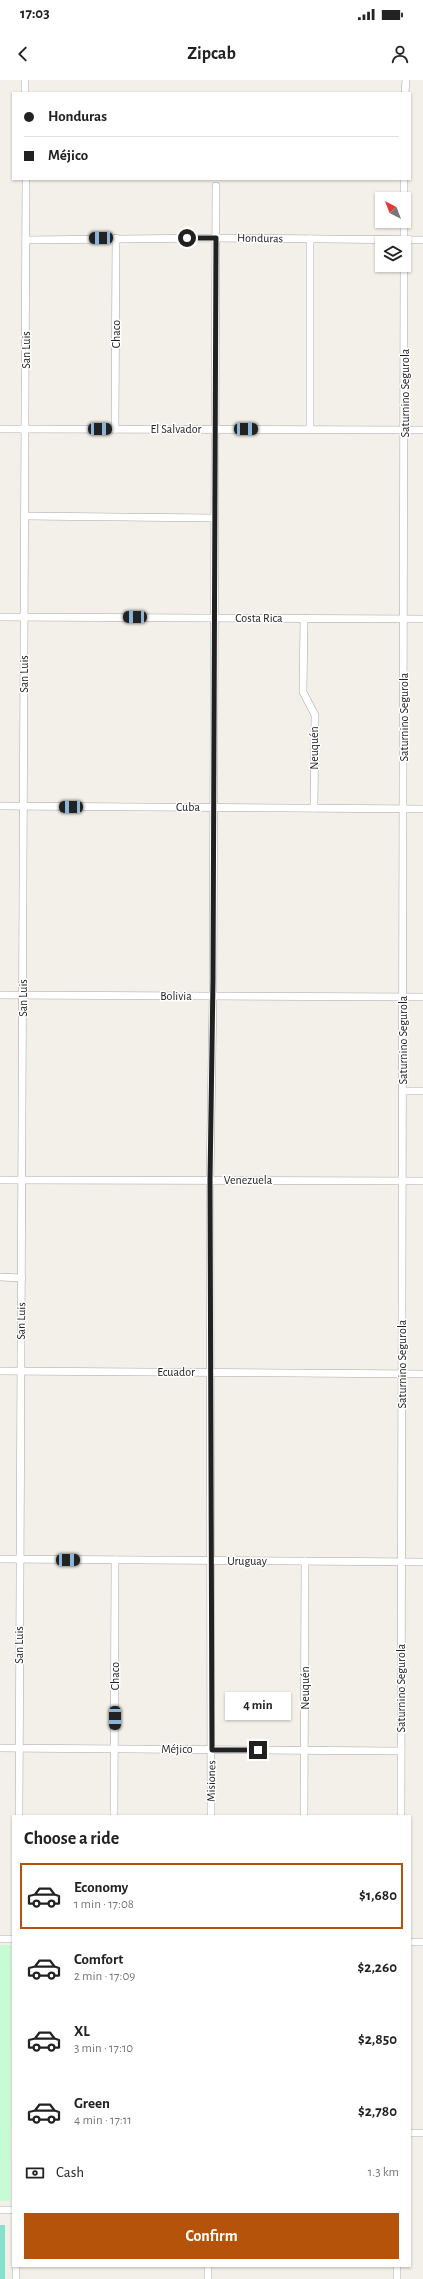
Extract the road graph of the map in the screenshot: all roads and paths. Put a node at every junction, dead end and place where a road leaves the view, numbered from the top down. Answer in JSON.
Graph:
{"nodes":[{"id":1,"x":25,"y":80,"type":"edge"},
{"id":2,"x":406,"y":80,"type":"edge"},
{"id":3,"x":25,"y":92,"type":"edge"},
{"id":4,"x":406,"y":92,"type":"edge"},
{"id":5,"x":26,"y":180,"type":"edge"},
{"id":6,"x":404,"y":180,"type":"edge"},
{"id":7,"x":216,"y":186,"type":"dead end"},
{"id":8,"x":404,"y":192,"type":"edge"},
{"id":9,"x":116,"y":238,"type":"junction"},
{"id":10,"x":216,"y":238,"type":"junction"},
{"id":11,"x":310,"y":239,"type":"junction"},
{"id":12,"x":26,"y":240,"type":"junction"},
{"id":13,"x":375,"y":240,"type":"edge"},
{"id":14,"x":423,"y":240,"type":"edge"},
{"id":15,"x":411,"y":241,"type":"edge"},
{"id":16,"x":404,"y":272,"type":"edge"},
{"id":17,"x":0,"y":428,"type":"edge"},
{"id":18,"x":26,"y":429,"type":"junction"},
{"id":19,"x":115,"y":429,"type":"junction"},
{"id":20,"x":214,"y":429,"type":"junction"},
{"id":21,"x":310,"y":429,"type":"junction"},
{"id":22,"x":405,"y":430,"type":"junction"},
{"id":23,"x":423,"y":430,"type":"edge"},
{"id":24,"x":25,"y":516,"type":"junction"},
{"id":25,"x":214,"y":518,"type":"junction"},
{"id":26,"x":0,"y":616,"type":"edge"},
{"id":27,"x":25,"y":617,"type":"junction"},
{"id":28,"x":214,"y":618,"type":"junction"},
{"id":29,"x":304,"y":618,"type":"junction"},
{"id":30,"x":404,"y":618,"type":"junction"},
{"id":31,"x":423,"y":619,"type":"edge"},
{"id":32,"x":0,"y":806,"type":"edge"},
{"id":33,"x":24,"y":806,"type":"junction"},
{"id":34,"x":214,"y":808,"type":"junction"},
{"id":35,"x":314,"y":808,"type":"junction"},
{"id":36,"x":404,"y":808,"type":"junction"},
{"id":37,"x":423,"y":809,"type":"edge"},
{"id":38,"x":0,"y":995,"type":"edge"},
{"id":39,"x":23,"y":995,"type":"junction"},
{"id":40,"x":213,"y":996,"type":"junction"},
{"id":41,"x":403,"y":997,"type":"junction"},
{"id":42,"x":423,"y":997,"type":"edge"},
{"id":43,"x":403,"y":1091,"type":"junction"},
{"id":44,"x":423,"y":1091,"type":"edge"},
{"id":45,"x":0,"y":1180,"type":"edge"},
{"id":46,"x":22,"y":1180,"type":"junction"},
{"id":47,"x":210,"y":1180,"type":"junction"},
{"id":48,"x":403,"y":1180,"type":"junction"},
{"id":49,"x":423,"y":1180,"type":"edge"},
{"id":50,"x":0,"y":1277,"type":"edge"},
{"id":51,"x":22,"y":1278,"type":"junction"},
{"id":52,"x":0,"y":1371,"type":"edge"},
{"id":53,"x":20,"y":1372,"type":"junction"},
{"id":54,"x":211,"y":1373,"type":"junction"},
{"id":55,"x":402,"y":1374,"type":"junction"},
{"id":56,"x":423,"y":1374,"type":"edge"},
{"id":57,"x":0,"y":1559,"type":"edge"},
{"id":58,"x":20,"y":1560,"type":"junction"},
{"id":59,"x":116,"y":1560,"type":"junction"},
{"id":60,"x":212,"y":1560,"type":"junction"},
{"id":61,"x":306,"y":1561,"type":"junction"},
{"id":62,"x":402,"y":1562,"type":"junction"},
{"id":63,"x":423,"y":1562,"type":"edge"},
{"id":64,"x":0,"y":1748,"type":"edge"},
{"id":65,"x":19,"y":1748,"type":"junction"},
{"id":66,"x":115,"y":1749,"type":"junction"},
{"id":67,"x":212,"y":1750,"type":"junction"},
{"id":68,"x":304,"y":1750,"type":"junction"},
{"id":69,"x":401,"y":1751,"type":"junction"},
{"id":70,"x":19,"y":1815,"type":"edge"},
{"id":71,"x":114,"y":1815,"type":"edge"},
{"id":72,"x":211,"y":1815,"type":"edge"},
{"id":73,"x":304,"y":1815,"type":"edge"},
{"id":74,"x":401,"y":1815,"type":"edge"},
{"id":75,"x":1,"y":1939,"type":"edge"},
{"id":76,"x":12,"y":1939,"type":"edge"},
{"id":77,"x":411,"y":1942,"type":"edge"},
{"id":78,"x":423,"y":1942,"type":"edge"},
{"id":79,"x":411,"y":2133,"type":"edge"},
{"id":80,"x":423,"y":2133,"type":"edge"},
{"id":81,"x":0,"y":2210,"type":"edge"},
{"id":82,"x":12,"y":2210,"type":"edge"},
{"id":83,"x":16,"y":2267,"type":"edge"},
{"id":84,"x":208,"y":2267,"type":"edge"},
{"id":85,"x":397,"y":2267,"type":"edge"},
{"id":86,"x":16,"y":2279,"type":"edge"},
{"id":87,"x":208,"y":2279,"type":"edge"},
{"id":88,"x":397,"y":2279,"type":"edge"}],
"edges":[{"from":1,"to":3,"type":"street"},
{"from":2,"to":4,"type":"street"},
{"from":5,"to":12,"type":"street","name":"San Luis"},
{"from":6,"to":8,"type":"street"},
{"from":7,"to":10,"type":"street","name":"Misiones"},
{"from":9,"to":10,"type":"street","name":"Honduras"},
{"from":9,"to":12,"type":"street","name":"Honduras"},
{"from":9,"to":19,"type":"street","name":"Chaco"},
{"from":10,"to":11,"type":"street","name":"Honduras"},
{"from":10,"to":20,"type":"street","name":"Misiones"},
{"from":11,"to":13,"type":"street","name":"Honduras"},
{"from":11,"to":21,"type":"street"},
{"from":12,"to":18,"type":"street","name":"San Luis"},
{"from":14,"to":15,"type":"street","name":"Honduras"},
{"from":16,"to":22,"type":"street","name":"Saturnino Segurola"},
{"from":17,"to":18,"type":"street","name":"El Salvador"},
{"from":18,"to":19,"type":"street","name":"El Salvador"},
{"from":18,"to":24,"type":"street","name":"San Luis"},
{"from":19,"to":20,"type":"street","name":"El Salvador"},
{"from":20,"to":21,"type":"street","name":"El Salvador"},
{"from":20,"to":25,"type":"street","name":"Misiones"},
{"from":21,"to":22,"type":"street","name":"El Salvador"},
{"from":22,"to":23,"type":"street","name":"El Salvador"},
{"from":22,"to":30,"type":"street","name":"Saturnino Segurola"},
{"from":24,"to":25,"type":"street"},
{"from":24,"to":27,"type":"street","name":"San Luis"},
{"from":25,"to":28,"type":"street","name":"Misiones"},
{"from":26,"to":27,"type":"street","name":"Costa Rica"},
{"from":27,"to":28,"type":"street","name":"Costa Rica"},
{"from":27,"to":33,"type":"street","name":"San Luis"},
{"from":28,"to":29,"type":"street","name":"Costa Rica"},
{"from":28,"to":34,"type":"street","name":"Misiones"},
{"from":29,"to":30,"type":"street","name":"Costa Rica"},
{"from":29,"to":35,"type":"street","name":"Neuquén"},
{"from":30,"to":31,"type":"street","name":"Costa Rica"},
{"from":30,"to":36,"type":"street","name":"Saturnino Segurola"},
{"from":32,"to":33,"type":"street","name":"Cuba"},
{"from":33,"to":34,"type":"street","name":"Cuba"},
{"from":33,"to":39,"type":"street","name":"San Luis"},
{"from":34,"to":35,"type":"street","name":"Cuba"},
{"from":34,"to":40,"type":"street","name":"Misiones"},
{"from":35,"to":36,"type":"street","name":"Cuba"},
{"from":36,"to":37,"type":"street","name":"Cuba"},
{"from":36,"to":41,"type":"street","name":"Saturnino Segurola"},
{"from":38,"to":39,"type":"street","name":"Bolivia"},
{"from":39,"to":40,"type":"street","name":"Bolivia"},
{"from":39,"to":46,"type":"street","name":"San Luis"},
{"from":40,"to":41,"type":"street","name":"Bolivia"},
{"from":40,"to":47,"type":"street","name":"Misiones"},
{"from":41,"to":42,"type":"street","name":"Bolivia"},
{"from":41,"to":43,"type":"street","name":"Saturnino Segurola"},
{"from":43,"to":44,"type":"street"},
{"from":43,"to":48,"type":"street","name":"Saturnino Segurola"},
{"from":45,"to":46,"type":"street","name":"Venezuela"},
{"from":46,"to":47,"type":"street","name":"Venezuela"},
{"from":46,"to":51,"type":"street","name":"San Luis"},
{"from":47,"to":48,"type":"street","name":"Venezuela"},
{"from":47,"to":54,"type":"street","name":"Misiones"},
{"from":48,"to":49,"type":"street","name":"Venezuela"},
{"from":48,"to":55,"type":"street","name":"Saturnino Segurola"},
{"from":50,"to":51,"type":"street"},
{"from":51,"to":53,"type":"street","name":"San Luis"},
{"from":52,"to":53,"type":"street","name":"Ecuador"},
{"from":53,"to":54,"type":"street","name":"Ecuador"},
{"from":53,"to":58,"type":"street","name":"San Luis"},
{"from":54,"to":55,"type":"street","name":"Ecuador"},
{"from":54,"to":60,"type":"street","name":"Misiones"},
{"from":55,"to":56,"type":"street","name":"Ecuador"},
{"from":55,"to":62,"type":"street","name":"Saturnino Segurola"},
{"from":57,"to":58,"type":"street","name":"Uruguay"},
{"from":58,"to":59,"type":"street","name":"Uruguay"},
{"from":58,"to":65,"type":"street","name":"San Luis"},
{"from":59,"to":60,"type":"street","name":"Uruguay"},
{"from":59,"to":66,"type":"street","name":"Chaco"},
{"from":60,"to":61,"type":"street","name":"Uruguay"},
{"from":60,"to":67,"type":"street","name":"Misiones"},
{"from":61,"to":62,"type":"street","name":"Uruguay"},
{"from":61,"to":68,"type":"street","name":"Neuquén"},
{"from":62,"to":63,"type":"street","name":"Uruguay"},
{"from":62,"to":69,"type":"street","name":"Saturnino Segurola"},
{"from":64,"to":65,"type":"street","name":"Méjico"},
{"from":65,"to":66,"type":"street","name":"Méjico"},
{"from":65,"to":70,"type":"street","name":"San Luis"},
{"from":66,"to":67,"type":"street","name":"Méjico"},
{"from":66,"to":71,"type":"street","name":"Chaco"},
{"from":67,"to":68,"type":"street","name":"Méjico"},
{"from":67,"to":72,"type":"street","name":"Misiones"},
{"from":68,"to":69,"type":"street","name":"Méjico"},
{"from":68,"to":73,"type":"street","name":"Neuquén"},
{"from":69,"to":74,"type":"street","name":"Saturnino Segurola"},
{"from":75,"to":76,"type":"street"},
{"from":77,"to":78,"type":"street"},
{"from":79,"to":80,"type":"street"},
{"from":81,"to":82,"type":"street"},
{"from":83,"to":86,"type":"street"},
{"from":84,"to":87,"type":"street"},
{"from":85,"to":88,"type":"street"}]}
